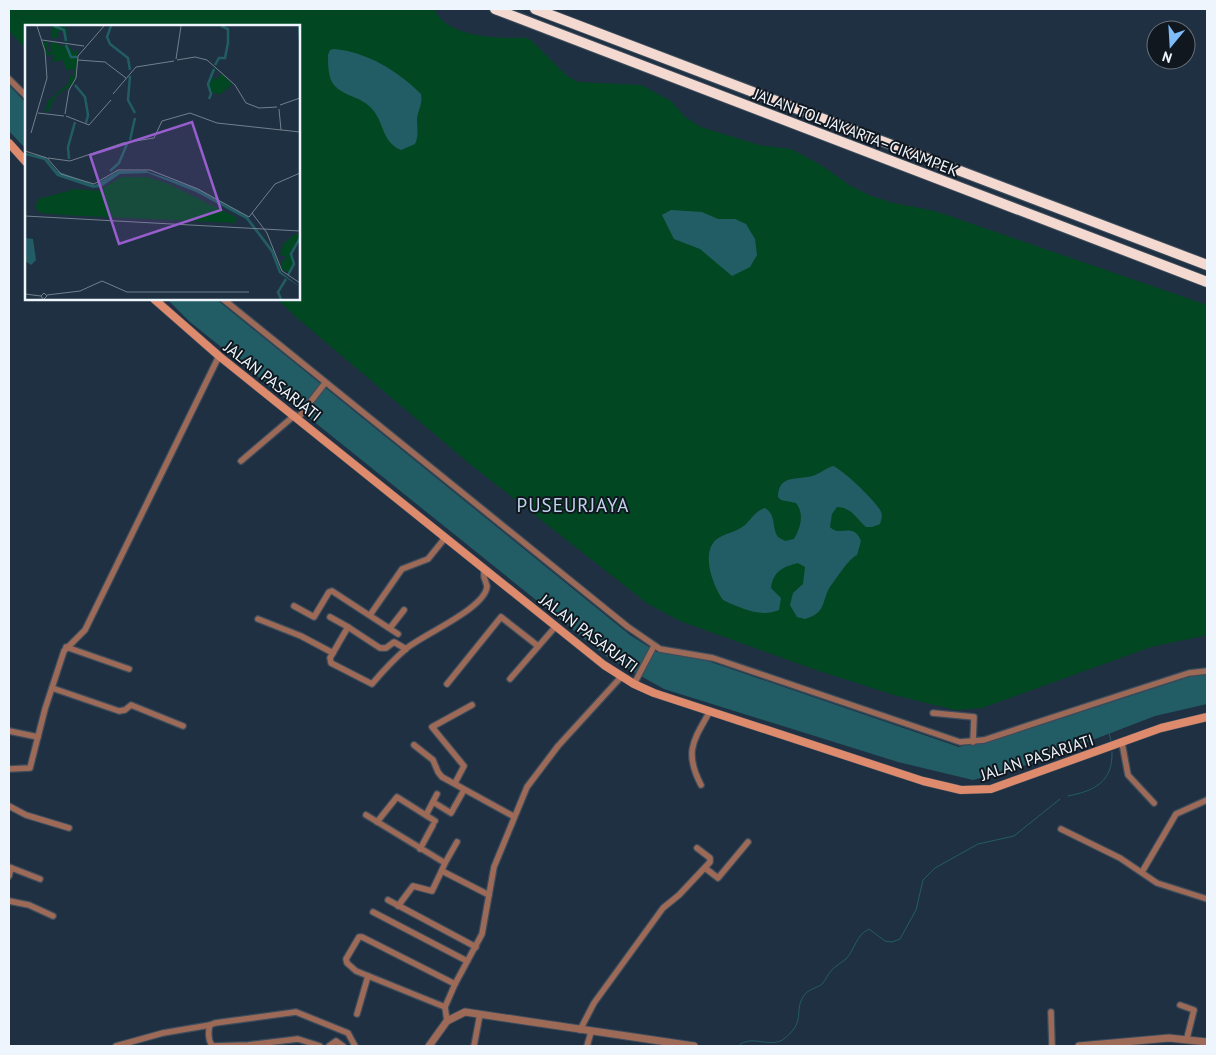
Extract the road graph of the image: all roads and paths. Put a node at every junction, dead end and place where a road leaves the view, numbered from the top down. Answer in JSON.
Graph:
{"nodes":[{"id":1,"x":495,"y":9,"type":"edge"},
{"id":2,"x":535,"y":9,"type":"edge"},
{"id":3,"x":9,"y":79,"type":"edge"},
{"id":4,"x":25,"y":95,"type":"edge"},
{"id":5,"x":9,"y":144,"type":"edge"},
{"id":6,"x":25,"y":161,"type":"edge"},
{"id":7,"x":1207,"y":265,"type":"edge"},
{"id":8,"x":1207,"y":282,"type":"edge"},
{"id":9,"x":155,"y":300,"type":"edge"},
{"id":10,"x":224,"y":300,"type":"edge"},
{"id":11,"x":219,"y":356,"type":"junction"},
{"id":12,"x":325,"y":383,"type":"junction"},
{"id":13,"x":298,"y":415,"type":"junction"},
{"id":14,"x":241,"y":462,"type":"dead end"},
{"id":15,"x":445,"y":538,"type":"junction"},
{"id":16,"x":484,"y":568,"type":"junction"},
{"id":17,"x":294,"y":606,"type":"dead end"},
{"id":18,"x":404,"y":610,"type":"dead end"},
{"id":19,"x":370,"y":615,"type":"junction"},
{"id":20,"x":330,"y":617,"type":"dead end"},
{"id":21,"x":258,"y":619,"type":"dead end"},
{"id":22,"x":556,"y":626,"type":"junction"},
{"id":23,"x":348,"y":627,"type":"junction"},
{"id":24,"x":390,"y":628,"type":"junction"},
{"id":25,"x":398,"y":634,"type":"dead end"},
{"id":26,"x":538,"y":646,"type":"junction"},
{"id":27,"x":654,"y":646,"type":"junction"},
{"id":28,"x":66,"y":647,"type":"junction"},
{"id":29,"x":406,"y":649,"type":"junction"},
{"id":30,"x":333,"y":653,"type":"junction"},
{"id":31,"x":129,"y":669,"type":"dead end"},
{"id":32,"x":1207,"y":671,"type":"edge"},
{"id":33,"x":621,"y":677,"type":"junction"},
{"id":34,"x":510,"y":679,"type":"dead end"},
{"id":35,"x":636,"y":681,"type":"junction"},
{"id":36,"x":447,"y":684,"type":"dead end"},
{"id":37,"x":52,"y":688,"type":"junction"},
{"id":38,"x":472,"y":705,"type":"dead end"},
{"id":39,"x":710,"y":711,"type":"junction"},
{"id":40,"x":933,"y":713,"type":"dead end"},
{"id":41,"x":1207,"y":717,"type":"edge"},
{"id":42,"x":183,"y":726,"type":"dead end"},
{"id":43,"x":9,"y":732,"type":"edge"},
{"id":44,"x":38,"y":737,"type":"junction"},
{"id":45,"x":973,"y":742,"type":"junction"},
{"id":46,"x":1122,"y":743,"type":"junction"},
{"id":47,"x":414,"y":745,"type":"dead end"},
{"id":48,"x":9,"y":769,"type":"edge"},
{"id":49,"x":455,"y":783,"type":"junction"},
{"id":50,"x":701,"y":785,"type":"dead end"},
{"id":51,"x":464,"y":790,"type":"junction"},
{"id":52,"x":437,"y":794,"type":"dead end"},
{"id":53,"x":1207,"y":800,"type":"edge"},
{"id":54,"x":433,"y":802,"type":"junction"},
{"id":55,"x":1154,"y":803,"type":"dead end"},
{"id":56,"x":9,"y":806,"type":"edge"},
{"id":57,"x":366,"y":814,"type":"dead end"},
{"id":58,"x":426,"y":815,"type":"junction"},
{"id":59,"x":513,"y":816,"type":"junction"},
{"id":60,"x":377,"y":822,"type":"junction"},
{"id":61,"x":69,"y":828,"type":"dead end"},
{"id":62,"x":1061,"y":829,"type":"dead end"},
{"id":63,"x":457,"y":842,"type":"dead end"},
{"id":64,"x":748,"y":842,"type":"dead end"},
{"id":65,"x":697,"y":848,"type":"dead end"},
{"id":66,"x":420,"y":849,"type":"junction"},
{"id":67,"x":445,"y":863,"type":"junction"},
{"id":68,"x":10,"y":868,"type":"edge"},
{"id":69,"x":705,"y":868,"type":"junction"},
{"id":70,"x":442,"y":870,"type":"junction"},
{"id":71,"x":1142,"y":872,"type":"junction"},
{"id":72,"x":9,"y":876,"type":"edge"},
{"id":73,"x":40,"y":879,"type":"dead end"},
{"id":74,"x":489,"y":895,"type":"junction"},
{"id":75,"x":1207,"y":899,"type":"edge"},
{"id":76,"x":388,"y":900,"type":"dead end"},
{"id":77,"x":9,"y":901,"type":"edge"},
{"id":78,"x":398,"y":906,"type":"junction"},
{"id":79,"x":373,"y":912,"type":"dead end"},
{"id":80,"x":53,"y":916,"type":"dead end"},
{"id":81,"x":476,"y":947,"type":"junction"},
{"id":82,"x":467,"y":961,"type":"junction"},
{"id":83,"x":368,"y":976,"type":"junction"},
{"id":84,"x":455,"y":984,"type":"junction"},
{"id":85,"x":1180,"y":1005,"type":"dead end"},
{"id":86,"x":445,"y":1007,"type":"junction"},
{"id":87,"x":1051,"y":1012,"type":"dead end"},
{"id":88,"x":357,"y":1014,"type":"dead end"},
{"id":89,"x":480,"y":1014,"type":"junction"},
{"id":90,"x":447,"y":1021,"type":"junction"},
{"id":91,"x":210,"y":1025,"type":"junction"},
{"id":92,"x":580,"y":1030,"type":"junction"},
{"id":93,"x":591,"y":1032,"type":"junction"},
{"id":94,"x":1169,"y":1038,"type":"junction"},
{"id":95,"x":1187,"y":1038,"type":"junction"},
{"id":96,"x":1207,"y":1042,"type":"edge"},
{"id":97,"x":660,"y":1043,"type":"edge"},
{"id":98,"x":1103,"y":1045,"type":"edge"},
{"id":99,"x":120,"y":1046,"type":"edge"},
{"id":100,"x":320,"y":1046,"type":"edge"},
{"id":101,"x":329,"y":1046,"type":"edge"},
{"id":102,"x":343,"y":1046,"type":"edge"},
{"id":103,"x":355,"y":1046,"type":"edge"},
{"id":104,"x":428,"y":1046,"type":"edge"},
{"id":105,"x":474,"y":1046,"type":"edge"},
{"id":106,"x":587,"y":1046,"type":"edge"},
{"id":107,"x":694,"y":1046,"type":"edge"},
{"id":108,"x":1052,"y":1046,"type":"edge"},
{"id":109,"x":1079,"y":1046,"type":"edge"},
{"id":110,"x":1166,"y":1046,"type":"edge"}],
"edges":[{"from":1,"to":8,"type":"highway","name":"JALAN TOL JAKARTA–CIKAMPEK"},
{"from":2,"to":7,"type":"highway","name":"JALAN TOL JAKARTA–CIKAMPEK"},
{"from":3,"to":4,"type":"street"},
{"from":5,"to":6,"type":"main road"},
{"from":9,"to":11,"type":"main road","name":"JALAN PASARJATI"},
{"from":10,"to":12,"type":"street"},
{"from":11,"to":13,"type":"main road","name":"JALAN PASARJATI"},
{"from":11,"to":28,"type":"street"},
{"from":12,"to":13,"type":"street"},
{"from":12,"to":27,"type":"street"},
{"from":13,"to":14,"type":"street"},
{"from":13,"to":15,"type":"main road","name":"JALAN PASARJATI"},
{"from":15,"to":16,"type":"main road","name":"JALAN PASARJATI"},
{"from":15,"to":19,"type":"street"},
{"from":16,"to":22,"type":"main road","name":"JALAN PASARJATI"},
{"from":16,"to":29,"type":"street"},
{"from":17,"to":19,"type":"street"},
{"from":18,"to":24,"type":"street"},
{"from":19,"to":24,"type":"street"},
{"from":20,"to":23,"type":"street"},
{"from":21,"to":30,"type":"street"},
{"from":22,"to":26,"type":"street"},
{"from":22,"to":33,"type":"main road","name":"JALAN PASARJATI"},
{"from":23,"to":29,"type":"street"},
{"from":23,"to":30,"type":"street"},
{"from":24,"to":25,"type":"street"},
{"from":26,"to":34,"type":"street"},
{"from":26,"to":36,"type":"street"},
{"from":27,"to":35,"type":"street"},
{"from":27,"to":45,"type":"street"},
{"from":28,"to":31,"type":"street"},
{"from":28,"to":37,"type":"street"},
{"from":29,"to":30,"type":"street"},
{"from":32,"to":45,"type":"street"},
{"from":33,"to":35,"type":"main road","name":"JALAN PASARJATI"},
{"from":33,"to":59,"type":"street"},
{"from":35,"to":39,"type":"main road","name":"JALAN PASARJATI"},
{"from":37,"to":42,"type":"street"},
{"from":37,"to":44,"type":"street"},
{"from":38,"to":49,"type":"street"},
{"from":39,"to":46,"type":"main road","name":"JALAN PASARJATI"},
{"from":39,"to":50,"type":"street"},
{"from":40,"to":45,"type":"street"},
{"from":41,"to":46,"type":"main road","name":"JALAN PASARJATI"},
{"from":43,"to":44,"type":"street"},
{"from":44,"to":48,"type":"street"},
{"from":46,"to":55,"type":"street"},
{"from":47,"to":49,"type":"street"},
{"from":49,"to":51,"type":"street"},
{"from":51,"to":54,"type":"street"},
{"from":51,"to":59,"type":"street"},
{"from":52,"to":54,"type":"street"},
{"from":53,"to":71,"type":"street"},
{"from":54,"to":58,"type":"street"},
{"from":56,"to":61,"type":"street"},
{"from":57,"to":60,"type":"street"},
{"from":58,"to":60,"type":"street"},
{"from":58,"to":66,"type":"street"},
{"from":59,"to":74,"type":"street"},
{"from":60,"to":66,"type":"street"},
{"from":62,"to":71,"type":"street"},
{"from":63,"to":67,"type":"street"},
{"from":64,"to":69,"type":"street"},
{"from":65,"to":69,"type":"street"},
{"from":66,"to":67,"type":"street"},
{"from":67,"to":70,"type":"street"},
{"from":68,"to":72,"type":"street"},
{"from":68,"to":73,"type":"street"},
{"from":69,"to":92,"type":"street"},
{"from":70,"to":74,"type":"street"},
{"from":70,"to":78,"type":"street"},
{"from":71,"to":75,"type":"street"},
{"from":74,"to":81,"type":"street"},
{"from":76,"to":78,"type":"street"},
{"from":77,"to":80,"type":"street"},
{"from":78,"to":81,"type":"street"},
{"from":79,"to":82,"type":"street"},
{"from":81,"to":82,"type":"street"},
{"from":82,"to":84,"type":"street"},
{"from":83,"to":84,"type":"street"},
{"from":83,"to":86,"type":"street"},
{"from":83,"to":88,"type":"street"},
{"from":84,"to":86,"type":"street"},
{"from":85,"to":95,"type":"street"},
{"from":86,"to":90,"type":"street"},
{"from":87,"to":108,"type":"street"},
{"from":89,"to":90,"type":"street"},
{"from":89,"to":92,"type":"street"},
{"from":89,"to":105,"type":"street"},
{"from":90,"to":104,"type":"street"},
{"from":91,"to":99,"type":"street"},
{"from":91,"to":100,"type":"street"},
{"from":91,"to":103,"type":"street"},
{"from":92,"to":93,"type":"street"},
{"from":93,"to":97,"type":"street"},
{"from":93,"to":106,"type":"street"},
{"from":94,"to":95,"type":"street"},
{"from":94,"to":98,"type":"street"},
{"from":94,"to":110,"type":"street"},
{"from":95,"to":96,"type":"street"},
{"from":97,"to":107,"type":"street"},
{"from":98,"to":109,"type":"street"},
{"from":101,"to":102,"type":"street"}]}
